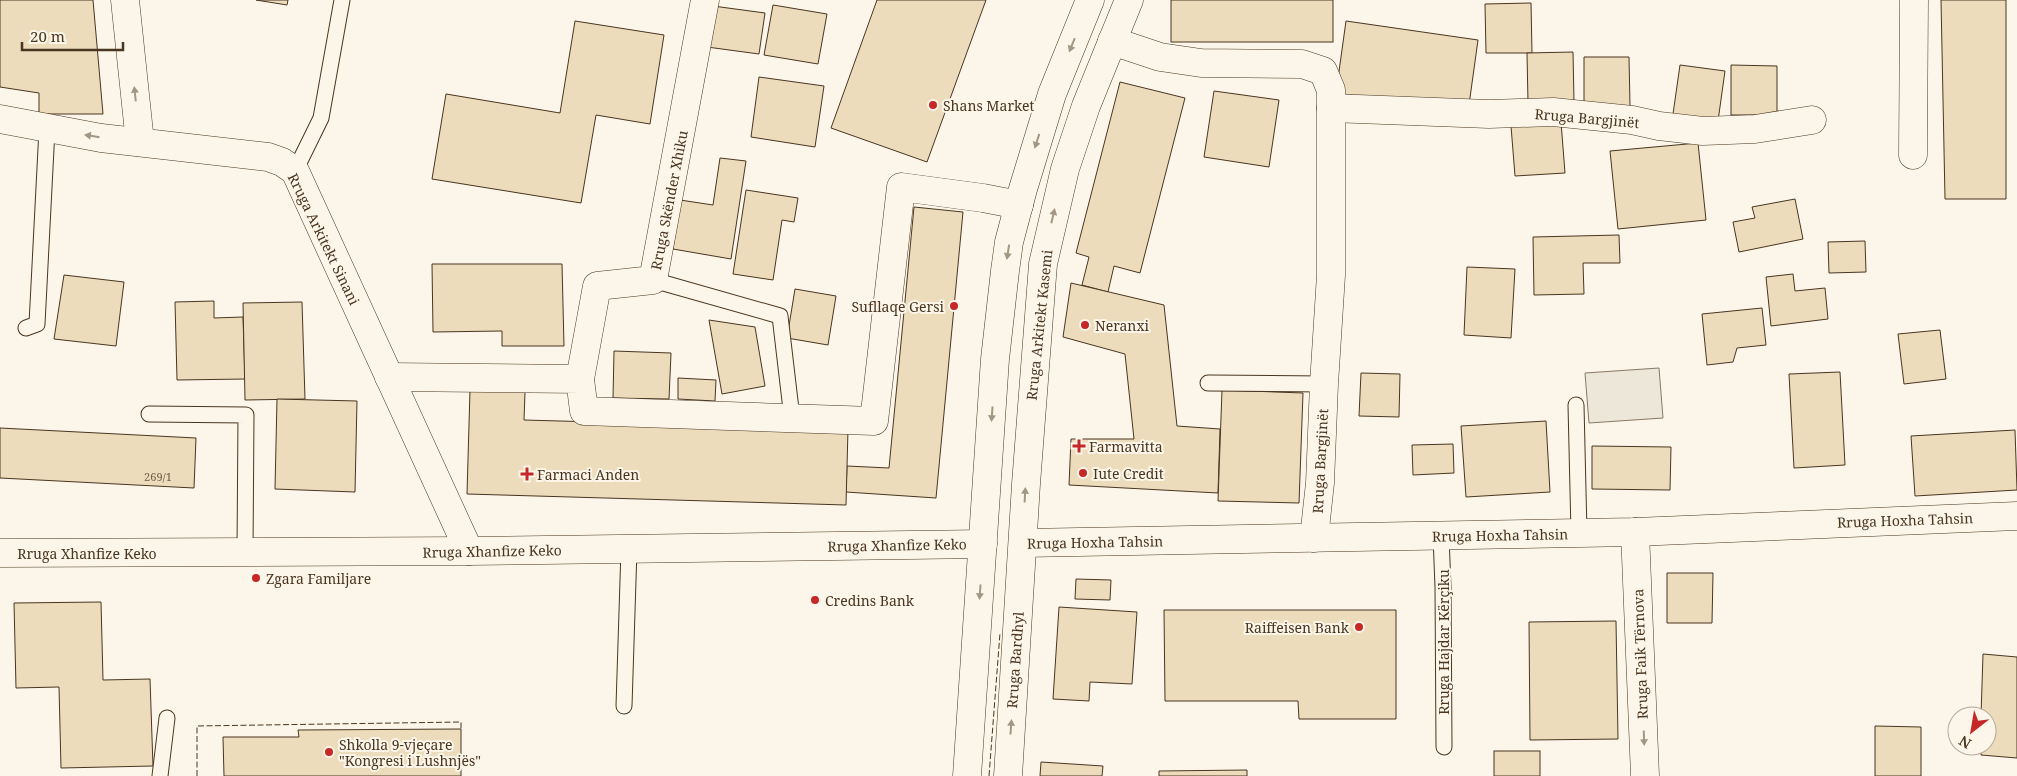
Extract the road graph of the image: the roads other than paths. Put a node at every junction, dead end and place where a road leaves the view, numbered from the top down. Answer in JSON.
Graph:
{"nodes":[{"id":1,"x":125,"y":0,"type":"edge"},
{"id":2,"x":342,"y":0,"type":"edge"},
{"id":3,"x":706,"y":0,"type":"edge"},
{"id":4,"x":1090,"y":0,"type":"edge"},
{"id":5,"x":1129,"y":0,"type":"edge"},
{"id":6,"x":1914,"y":0,"type":"edge"},
{"id":7,"x":1112,"y":41,"type":"junction"},
{"id":8,"x":1331,"y":108,"type":"junction"},
{"id":9,"x":0,"y":119,"type":"edge"},
{"id":10,"x":1812,"y":120,"type":"dead end"},
{"id":11,"x":47,"y":128,"type":"junction"},
{"id":12,"x":140,"y":142,"type":"junction"},
{"id":13,"x":1913,"y":155,"type":"dead end"},
{"id":14,"x":295,"y":171,"type":"junction"},
{"id":15,"x":1019,"y":204,"type":"junction"},
{"id":16,"x":653,"y":280,"type":"junction"},
{"id":17,"x":26,"y":328,"type":"dead end"},
{"id":18,"x":389,"y":377,"type":"junction"},
{"id":19,"x":580,"y":379,"type":"junction"},
{"id":20,"x":1208,"y":383,"type":"dead end"},
{"id":21,"x":1324,"y":384,"type":"junction"},
{"id":22,"x":1576,"y":405,"type":"dead end"},
{"id":23,"x":149,"y":414,"type":"dead end"},
{"id":24,"x":792,"y":418,"type":"junction"},
{"id":25,"x":2017,"y":516,"type":"edge"},
{"id":26,"x":1635,"y":532,"type":"junction"},
{"id":27,"x":1579,"y":533,"type":"junction"},
{"id":28,"x":1441,"y":536,"type":"junction"},
{"id":29,"x":1314,"y":538,"type":"junction"},
{"id":30,"x":984,"y":544,"type":"junction"},
{"id":31,"x":1023,"y":544,"type":"junction"},
{"id":32,"x":629,"y":549,"type":"junction"},
{"id":33,"x":469,"y":551,"type":"junction"},
{"id":34,"x":245,"y":552,"type":"junction"},
{"id":35,"x":0,"y":553,"type":"edge"},
{"id":36,"x":624,"y":706,"type":"dead end"},
{"id":37,"x":167,"y":718,"type":"dead end"},
{"id":38,"x":1444,"y":747,"type":"dead end"},
{"id":39,"x":160,"y":776,"type":"edge"},
{"id":40,"x":967,"y":776,"type":"edge"},
{"id":41,"x":1008,"y":776,"type":"edge"},
{"id":42,"x":1646,"y":776,"type":"edge"}],
"edges":[{"from":12,"to":1,"type":"street","one_way":true},
{"from":2,"to":14,"type":"lane"},
{"from":3,"to":16,"type":"street","name":"Rruga Skënder Xhiku"},
{"from":4,"to":15,"type":"street","one_way":true},
{"from":5,"to":7,"type":"street","name":"Rruga Arkitekt Kasemi"},
{"from":6,"to":13,"type":"street"},
{"from":7,"to":8,"type":"street","name":"Rruga Bargjinët"},
{"from":31,"to":7,"type":"street","name":"Rruga Arkitekt Kasemi","one_way":true},
{"from":8,"to":10,"type":"street","name":"Rruga Bargjinët"},
{"from":8,"to":21,"type":"street","name":"Rruga Bargjinët"},
{"from":9,"to":11,"type":"street","name":"Rruga Arkitekt Sinani"},
{"from":12,"to":11,"type":"street","name":"Rruga Arkitekt Sinani","one_way":true},
{"from":11,"to":17,"type":"lane"},
{"from":12,"to":14,"type":"street","name":"Rruga Arkitekt Sinani"},
{"from":14,"to":18,"type":"street","name":"Rruga Arkitekt Sinani"},
{"from":15,"to":24,"type":"street","name":"Rruga Skënder Xhiku"},
{"from":15,"to":30,"type":"street","one_way":true},
{"from":16,"to":19,"type":"street","name":"Rruga Skënder Xhiku"},
{"from":16,"to":24,"type":"lane"},
{"from":18,"to":19,"type":"street"},
{"from":18,"to":33,"type":"street","name":"Rruga Arkitekt Sinani"},
{"from":19,"to":24,"type":"street","name":"Rruga Skënder Xhiku"},
{"from":20,"to":21,"type":"lane"},
{"from":21,"to":29,"type":"street","name":"Rruga Bargjinët"},
{"from":22,"to":27,"type":"lane"},
{"from":23,"to":34,"type":"lane"},
{"from":25,"to":26,"type":"street","name":"Rruga Hoxha Tahsin"},
{"from":26,"to":27,"type":"street","name":"Rruga Hoxha Tahsin"},
{"from":26,"to":42,"type":"street","name":"Rruga Faik Tërnova","one_way":true},
{"from":27,"to":28,"type":"street","name":"Rruga Hoxha Tahsin"},
{"from":28,"to":29,"type":"street","name":"Rruga Hoxha Tahsin"},
{"from":28,"to":38,"type":"lane","name":"Rruga Hajdar Kërçiku"},
{"from":29,"to":31,"type":"street","name":"Rruga Hoxha Tahsin"},
{"from":30,"to":31,"type":"street","name":"Rruga Hoxha Tahsin"},
{"from":30,"to":32,"type":"street","name":"Rruga Xhanfize Keko"},
{"from":30,"to":40,"type":"street","one_way":true},
{"from":41,"to":31,"type":"street","name":"Rruga Bardhyl","one_way":true},
{"from":32,"to":33,"type":"street","name":"Rruga Xhanfize Keko"},
{"from":32,"to":36,"type":"lane"},
{"from":33,"to":34,"type":"street","name":"Rruga Xhanfize Keko"},
{"from":34,"to":35,"type":"street","name":"Rruga Xhanfize Keko"},
{"from":37,"to":39,"type":"lane"}]}
